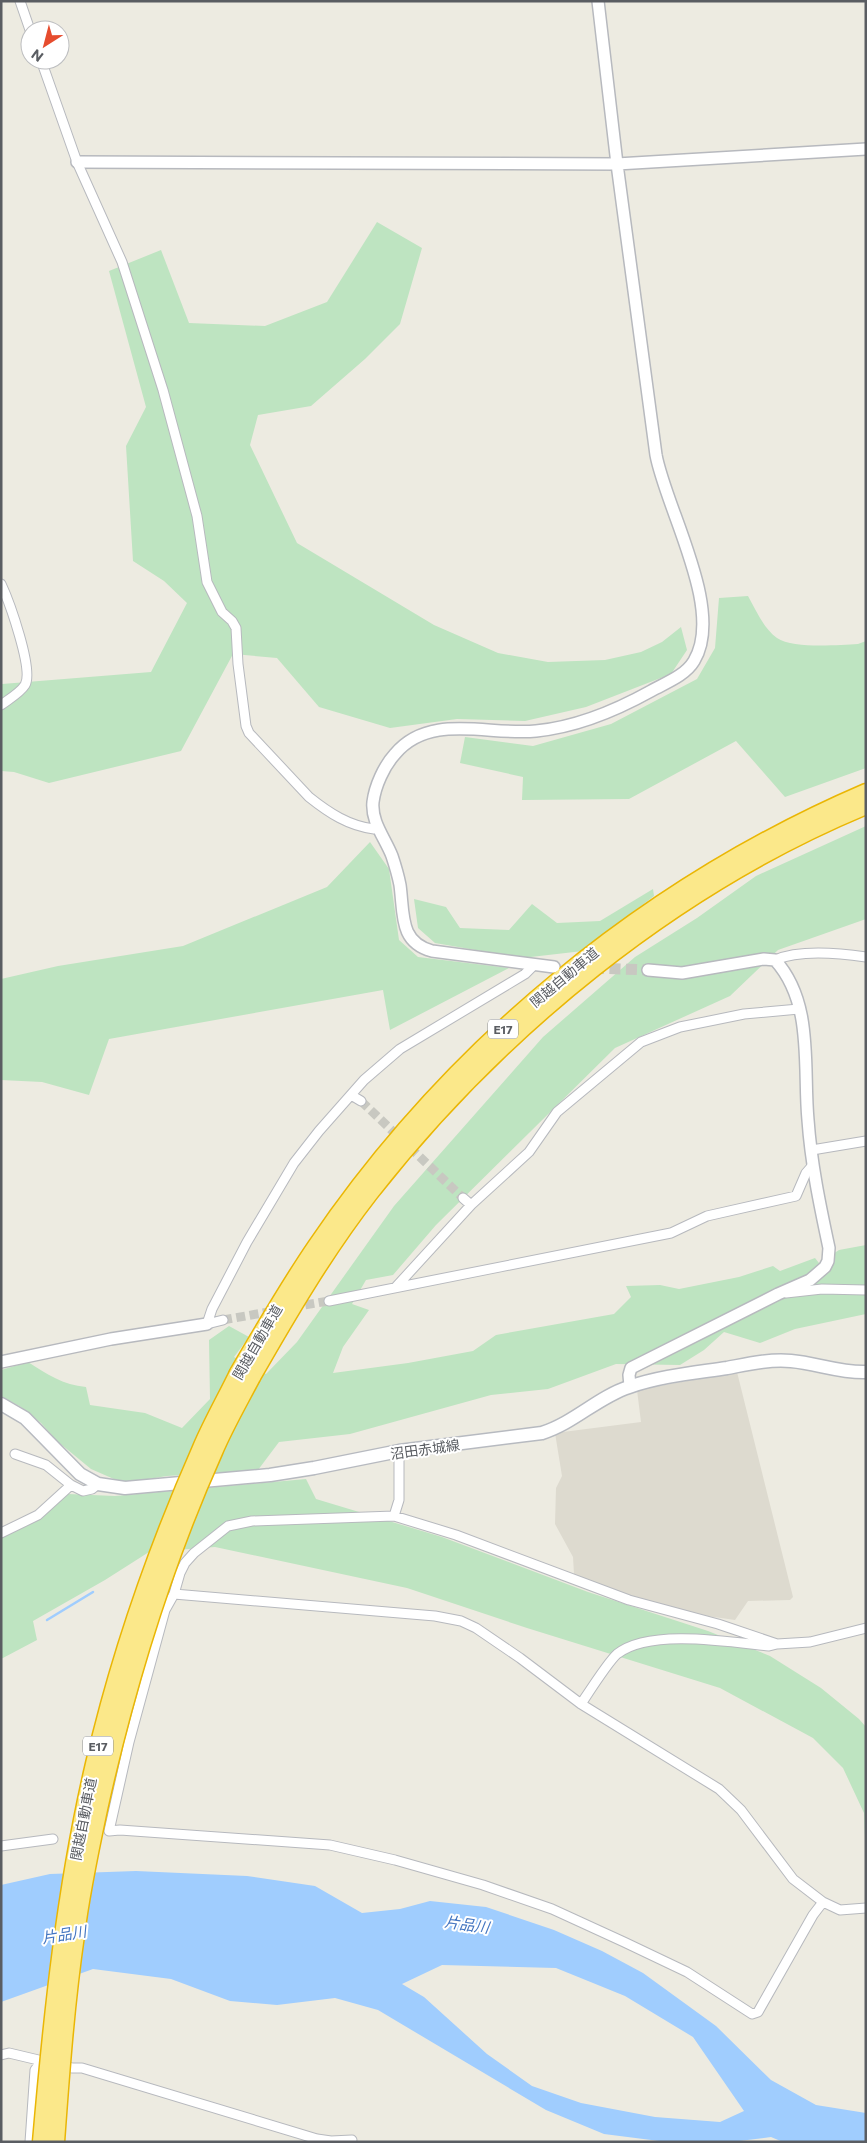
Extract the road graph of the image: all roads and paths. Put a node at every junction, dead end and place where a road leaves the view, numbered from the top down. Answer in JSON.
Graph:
{"nodes":[{"id":1,"x":20,"y":1,"type":"edge"},
{"id":2,"x":598,"y":1,"type":"edge"},
{"id":3,"x":27,"y":20,"type":"edge"},
{"id":4,"x":44,"y":70,"type":"edge"},
{"id":5,"x":866,"y":149,"type":"edge"},
{"id":6,"x":76,"y":162,"type":"junction"},
{"id":7,"x":617,"y":164,"type":"junction"},
{"id":8,"x":1,"y":584,"type":"edge"},
{"id":9,"x":1,"y":705,"type":"edge"},
{"id":10,"x":866,"y":792,"type":"edge"},
{"id":11,"x":866,"y":806,"type":"edge"},
{"id":12,"x":377,"y":827,"type":"junction"},
{"id":13,"x":866,"y":957,"type":"edge"},
{"id":14,"x":775,"y":960,"type":"junction"},
{"id":15,"x":534,"y":964,"type":"junction"},
{"id":16,"x":554,"y":967,"type":"dead end"},
{"id":17,"x":648,"y":970,"type":"tunnel mouth"},
{"id":18,"x":799,"y":1009,"type":"junction"},
{"id":19,"x":351,"y":1095,"type":"junction"},
{"id":20,"x":361,"y":1101,"type":"tunnel mouth"},
{"id":21,"x":866,"y":1141,"type":"edge"},
{"id":22,"x":812,"y":1150,"type":"junction"},
{"id":23,"x":813,"y":1165,"type":"junction"},
{"id":24,"x":464,"y":1198,"type":"tunnel mouth"},
{"id":25,"x":472,"y":1205,"type":"junction"},
{"id":26,"x":394,"y":1288,"type":"junction"},
{"id":27,"x":866,"y":1290,"type":"edge"},
{"id":28,"x":778,"y":1294,"type":"junction"},
{"id":29,"x":329,"y":1301,"type":"tunnel mouth"},
{"id":30,"x":223,"y":1320,"type":"tunnel mouth"},
{"id":31,"x":206,"y":1324,"type":"junction"},
{"id":32,"x":1,"y":1362,"type":"edge"},
{"id":33,"x":866,"y":1372,"type":"edge"},
{"id":34,"x":245,"y":1375,"type":"junction"},
{"id":35,"x":630,"y":1386,"type":"junction"},
{"id":36,"x":1,"y":1404,"type":"edge"},
{"id":37,"x":399,"y":1451,"type":"junction"},
{"id":38,"x":15,"y":1454,"type":"dead end"},
{"id":39,"x":98,"y":1484,"type":"junction"},
{"id":40,"x":71,"y":1486,"type":"junction"},
{"id":41,"x":394,"y":1516,"type":"junction"},
{"id":42,"x":1,"y":1533,"type":"edge"},
{"id":43,"x":174,"y":1594,"type":"junction"},
{"id":44,"x":866,"y":1628,"type":"edge"},
{"id":45,"x":777,"y":1644,"type":"junction"},
{"id":46,"x":581,"y":1704,"type":"junction"},
{"id":47,"x":53,"y":1839,"type":"dead end"},
{"id":48,"x":1,"y":1846,"type":"edge"},
{"id":49,"x":823,"y":1902,"type":"junction"},
{"id":50,"x":866,"y":1908,"type":"edge"},
{"id":51,"x":1,"y":2055,"type":"edge"},
{"id":52,"x":41,"y":2062,"type":"junction"},
{"id":53,"x":300,"y":2138,"type":"edge"},
{"id":54,"x":352,"y":2140,"type":"dead end"},
{"id":55,"x":30,"y":2142,"type":"edge"},
{"id":56,"x":41,"y":2142,"type":"edge"},
{"id":57,"x":56,"y":2142,"type":"edge"}],
"edges":[{"from":1,"to":3,"type":"street"},
{"from":2,"to":7,"type":"street"},
{"from":4,"to":6,"type":"street"},
{"from":5,"to":7,"type":"street"},
{"from":6,"to":7,"type":"street"},
{"from":6,"to":12,"type":"street"},
{"from":7,"to":12,"type":"street"},
{"from":8,"to":9,"type":"street"},
{"from":10,"to":34,"type":"highway","name":"関越自動車道","number":"E17"},
{"from":11,"to":34,"type":"highway","name":"関越自動車道","number":"E17"},
{"from":12,"to":15,"type":"street"},
{"from":13,"to":14,"type":"street"},
{"from":14,"to":17,"type":"street"},
{"from":14,"to":18,"type":"street"},
{"from":15,"to":16,"type":"street"},
{"from":15,"to":19,"type":"street"},
{"from":18,"to":22,"type":"street"},
{"from":18,"to":25,"type":"street"},
{"from":19,"to":20,"type":"street"},
{"from":19,"to":31,"type":"street"},
{"from":21,"to":22,"type":"street"},
{"from":22,"to":23,"type":"street"},
{"from":23,"to":26,"type":"street"},
{"from":23,"to":28,"type":"street"},
{"from":24,"to":25,"type":"street"},
{"from":25,"to":26,"type":"street"},
{"from":26,"to":29,"type":"street"},
{"from":27,"to":28,"type":"street"},
{"from":28,"to":35,"type":"street"},
{"from":30,"to":31,"type":"street"},
{"from":31,"to":32,"type":"street"},
{"from":33,"to":35,"type":"main road","name":"沼田赤城線"},
{"from":34,"to":56,"type":"highway","name":"関越自動車道","number":"E17","bridge":true},
{"from":34,"to":57,"type":"highway","name":"関越自動車道","number":"E17","bridge":true},
{"from":35,"to":37,"type":"main road","name":"沼田赤城線"},
{"from":36,"to":39,"type":"main road","name":"沼田赤城線"},
{"from":37,"to":39,"type":"main road","name":"沼田赤城線"},
{"from":37,"to":41,"type":"street"},
{"from":38,"to":40,"type":"street"},
{"from":39,"to":40,"type":"street"},
{"from":40,"to":42,"type":"street"},
{"from":41,"to":43,"type":"street"},
{"from":41,"to":45,"type":"street"},
{"from":43,"to":46,"type":"street"},
{"from":43,"to":49,"type":"street"},
{"from":44,"to":45,"type":"street"},
{"from":45,"to":46,"type":"street"},
{"from":46,"to":49,"type":"street"},
{"from":47,"to":48,"type":"street"},
{"from":49,"to":50,"type":"street"},
{"from":51,"to":52,"type":"street"},
{"from":52,"to":53,"type":"street"},
{"from":52,"to":55,"type":"street"},
{"from":53,"to":54,"type":"street"}]}
